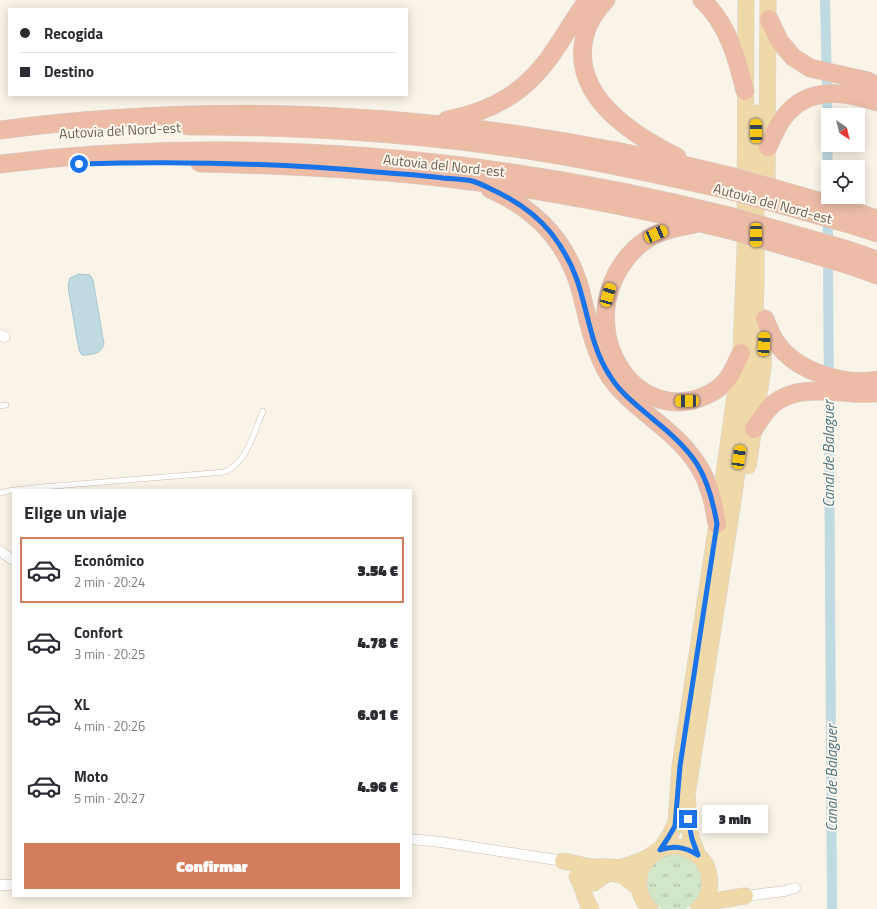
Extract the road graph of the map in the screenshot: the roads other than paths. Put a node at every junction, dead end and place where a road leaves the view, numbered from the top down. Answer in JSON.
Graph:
{"nodes":[{"id":1,"x":588,"y":0,"type":"edge"},
{"id":2,"x":606,"y":0,"type":"edge"},
{"id":3,"x":702,"y":0,"type":"edge"},
{"id":4,"x":746,"y":0,"type":"edge"},
{"id":5,"x":756,"y":0,"type":"edge"},
{"id":6,"x":768,"y":0,"type":"edge"},
{"id":7,"x":769,"y":19,"type":"junction"},
{"id":8,"x":877,"y":86,"type":"edge"},
{"id":9,"x":745,"y":91,"type":"junction"},
{"id":10,"x":877,"y":102,"type":"edge"},
{"id":11,"x":428,"y":123,"type":"junction"},
{"id":12,"x":0,"y":130,"type":"edge"},
{"id":13,"x":0,"y":138,"type":"edge"},
{"id":14,"x":768,"y":147,"type":"junction"},
{"id":15,"x":1,"y":164,"type":"edge"},
{"id":16,"x":697,"y":168,"type":"junction"},
{"id":17,"x":473,"y":181,"type":"junction"},
{"id":18,"x":733,"y":184,"type":"junction"},
{"id":19,"x":876,"y":222,"type":"edge"},
{"id":20,"x":701,"y":223,"type":"junction"},
{"id":21,"x":734,"y":224,"type":"junction"},
{"id":22,"x":849,"y":258,"type":"junction"},
{"id":23,"x":877,"y":260,"type":"edge"},
{"id":24,"x":877,"y":274,"type":"edge"},
{"id":25,"x":766,"y":319,"type":"junction"},
{"id":26,"x":741,"y":353,"type":"junction"},
{"id":27,"x":877,"y":380,"type":"edge"},
{"id":28,"x":845,"y":386,"type":"junction"},
{"id":29,"x":877,"y":393,"type":"edge"},
{"id":30,"x":6,"y":405,"type":"dead end"},
{"id":31,"x":0,"y":406,"type":"edge"},
{"id":32,"x":263,"y":411,"type":"dead end"},
{"id":33,"x":754,"y":429,"type":"junction"},
{"id":34,"x":23,"y":489,"type":"edge"},
{"id":35,"x":12,"y":490,"type":"edge"},
{"id":36,"x":0,"y":493,"type":"edge"},
{"id":37,"x":717,"y":524,"type":"junction"},
{"id":38,"x":0,"y":551,"type":"edge"},
{"id":39,"x":12,"y":559,"type":"edge"},
{"id":40,"x":706,"y":676,"type":"junction"},
{"id":41,"x":687,"y":795,"type":"junction"},
{"id":42,"x":412,"y":839,"type":"edge"},
{"id":43,"x":658,"y":851,"type":"junction"},
{"id":44,"x":698,"y":855,"type":"junction"},
{"id":45,"x":563,"y":861,"type":"junction"},
{"id":46,"x":591,"y":867,"type":"junction"},
{"id":47,"x":610,"y":874,"type":"junction"},
{"id":48,"x":709,"y":876,"type":"junction"},
{"id":49,"x":588,"y":884,"type":"junction"},
{"id":50,"x":0,"y":885,"type":"edge"},
{"id":51,"x":12,"y":885,"type":"edge"},
{"id":52,"x":638,"y":887,"type":"junction"},
{"id":53,"x":795,"y":888,"type":"dead end"},
{"id":54,"x":745,"y":896,"type":"junction"},
{"id":55,"x":700,"y":908,"type":"edge"},
{"id":56,"x":592,"y":909,"type":"edge"},
{"id":57,"x":649,"y":909,"type":"edge"}],
"edges":[{"from":1,"to":11,"type":"highway"},
{"from":2,"to":16,"type":"highway"},
{"from":3,"to":9,"type":"highway"},
{"from":4,"to":9,"type":"main road"},
{"from":5,"to":40,"type":"main road"},
{"from":6,"to":7,"type":"main road"},
{"from":7,"to":8,"type":"highway"},
{"from":7,"to":14,"type":"main road"},
{"from":9,"to":26,"type":"main road"},
{"from":10,"to":14,"type":"highway"},
{"from":11,"to":12,"type":"highway"},
{"from":11,"to":16,"type":"highway"},
{"from":13,"to":18,"type":"highway","name":"Autovia del Nord-est"},
{"from":14,"to":25,"type":"main road"},
{"from":15,"to":17,"type":"highway"},
{"from":15,"to":21,"type":"highway","name":"Autovia del Nord-est"},
{"from":16,"to":18,"type":"highway"},
{"from":17,"to":20,"type":"highway"},
{"from":17,"to":37,"type":"highway"},
{"from":18,"to":19,"type":"highway","name":"Autovia del Nord-est","bridge":true},
{"from":20,"to":21,"type":"highway"},
{"from":20,"to":26,"type":"highway"},
{"from":21,"to":22,"type":"highway","bridge":true},
{"from":22,"to":23,"type":"highway"},
{"from":22,"to":24,"type":"highway"},
{"from":25,"to":28,"type":"highway"},
{"from":25,"to":33,"type":"main road"},
{"from":26,"to":37,"type":"main road"},
{"from":27,"to":28,"type":"highway"},
{"from":28,"to":29,"type":"highway"},
{"from":28,"to":33,"type":"highway"},
{"from":30,"to":31,"type":"lane"},
{"from":32,"to":34,"type":"lane"},
{"from":33,"to":40,"type":"main road"},
{"from":35,"to":36,"type":"lane"},
{"from":37,"to":43,"type":"main road"},
{"from":38,"to":39,"type":"street"},
{"from":40,"to":41,"type":"main road"},
{"from":41,"to":43,"type":"main road"},
{"from":41,"to":44,"type":"main road"},
{"from":42,"to":45,"type":"street"},
{"from":43,"to":44,"type":"main road"},
{"from":43,"to":46,"type":"main road"},
{"from":43,"to":52,"type":"main road"},
{"from":44,"to":48,"type":"main road"},
{"from":45,"to":46,"type":"main road"},
{"from":45,"to":49,"type":"main road"},
{"from":46,"to":47,"type":"main road"},
{"from":46,"to":49,"type":"main road"},
{"from":47,"to":49,"type":"main road"},
{"from":47,"to":52,"type":"main road"},
{"from":48,"to":54,"type":"main road"},
{"from":48,"to":55,"type":"main road"},
{"from":49,"to":56,"type":"main road"},
{"from":50,"to":51,"type":"street"},
{"from":52,"to":57,"type":"main road"},
{"from":53,"to":54,"type":"street"},
{"from":54,"to":55,"type":"main road"}]}
